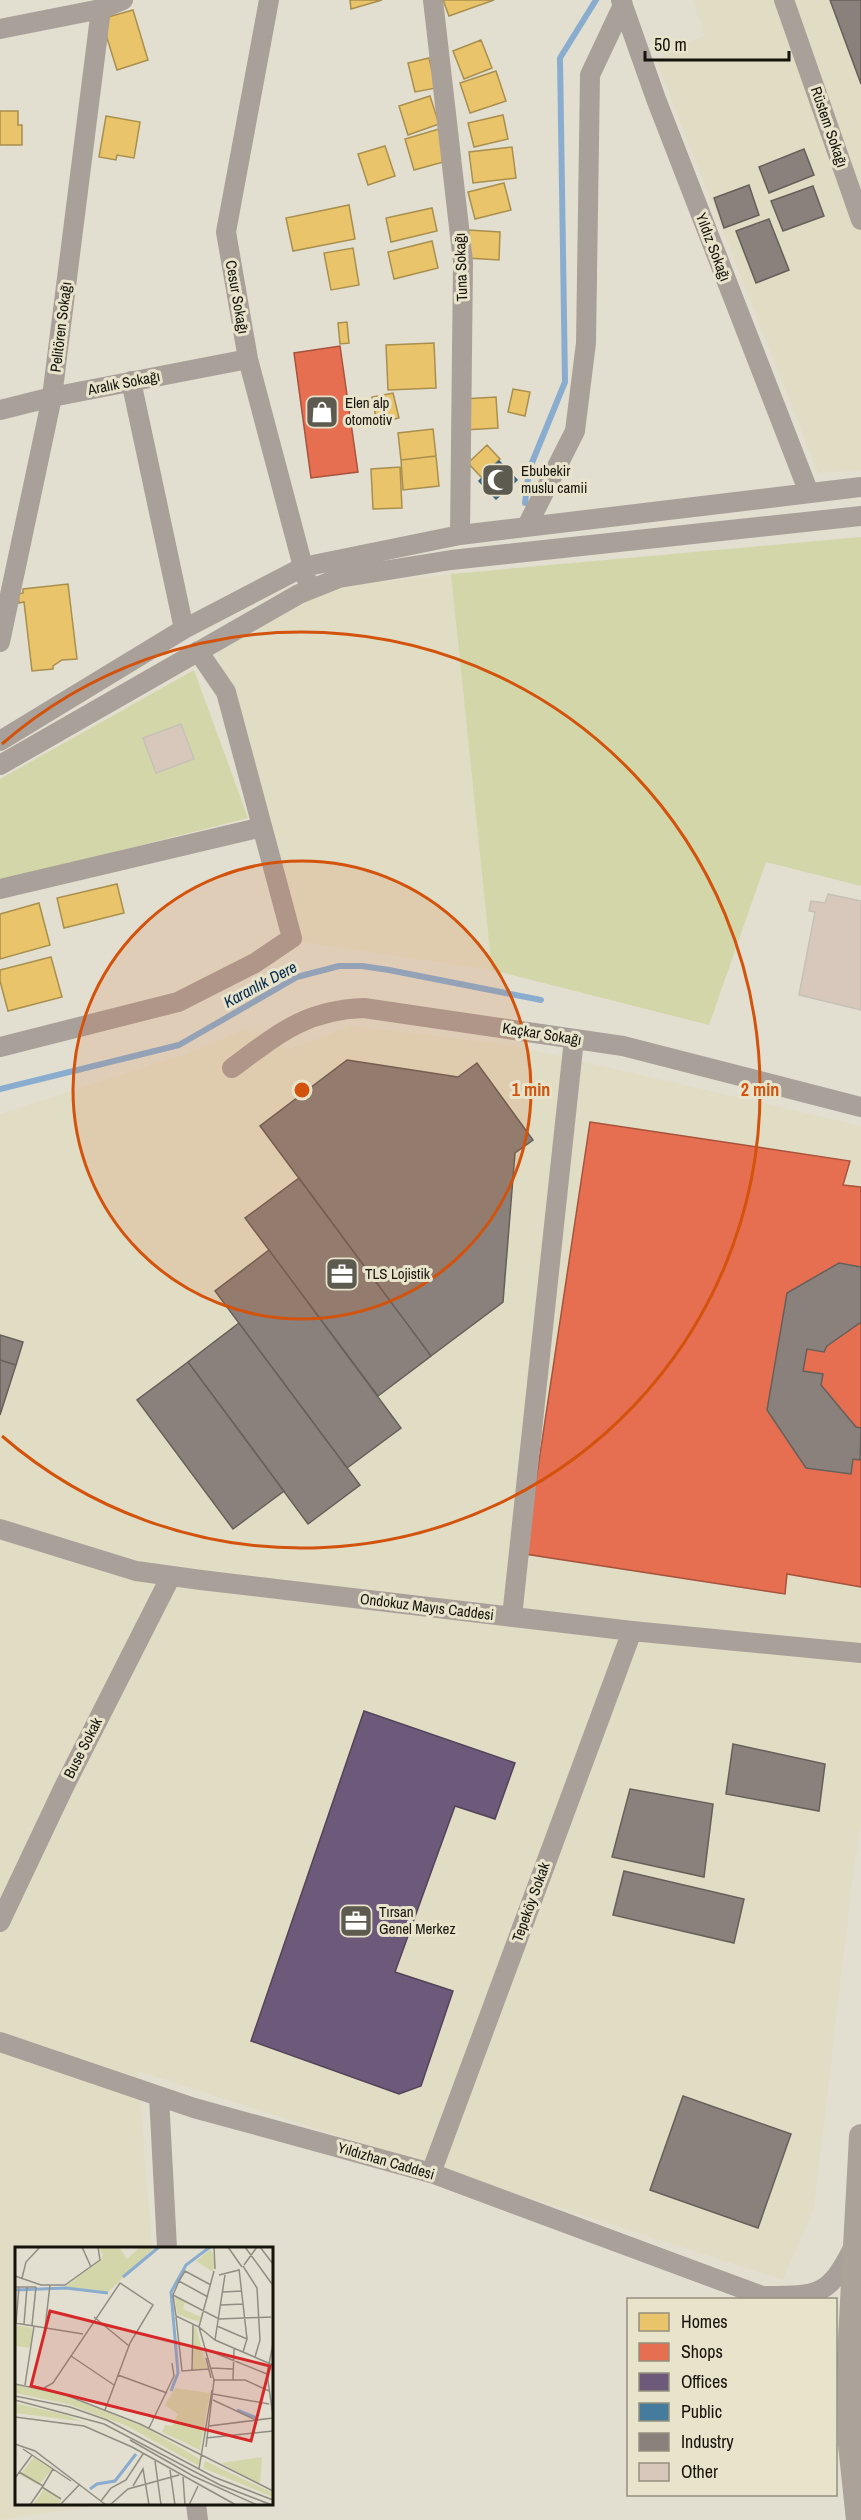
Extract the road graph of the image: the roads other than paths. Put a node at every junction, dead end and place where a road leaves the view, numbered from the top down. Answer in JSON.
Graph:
{"nodes":[{"id":1,"x":123,"y":0,"type":"edge"},
{"id":2,"x":269,"y":0,"type":"edge"},
{"id":3,"x":433,"y":0,"type":"edge"},
{"id":4,"x":784,"y":0,"type":"edge"},
{"id":5,"x":622,"y":3,"type":"edge"},
{"id":6,"x":101,"y":9,"type":"junction"},
{"id":7,"x":0,"y":29,"type":"edge"},
{"id":8,"x":861,"y":220,"type":"edge"},
{"id":9,"x":248,"y":359,"type":"junction"},
{"id":10,"x":131,"y":381,"type":"junction"},
{"id":11,"x":52,"y":397,"type":"junction"},
{"id":12,"x":0,"y":410,"type":"edge"},
{"id":13,"x":861,"y":487,"type":"edge"},
{"id":14,"x":809,"y":493,"type":"junction"},
{"id":15,"x":861,"y":516,"type":"edge"},
{"id":16,"x":526,"y":526,"type":"junction"},
{"id":17,"x":460,"y":535,"type":"junction"},
{"id":18,"x":303,"y":567,"type":"junction"},
{"id":19,"x":309,"y":590,"type":"junction"},
{"id":20,"x":184,"y":629,"type":"junction"},
{"id":21,"x":0,"y":642,"type":"edge"},
{"id":22,"x":198,"y":651,"type":"junction"},
{"id":23,"x":0,"y":741,"type":"edge"},
{"id":24,"x":0,"y":765,"type":"edge"},
{"id":25,"x":262,"y":827,"type":"junction"},
{"id":26,"x":0,"y":889,"type":"edge"},
{"id":27,"x":574,"y":1039,"type":"junction"},
{"id":28,"x":0,"y":1047,"type":"edge"},
{"id":29,"x":232,"y":1068,"type":"dead end"},
{"id":30,"x":861,"y":1107,"type":"edge"},
{"id":31,"x":0,"y":1529,"type":"edge"},
{"id":32,"x":171,"y":1576,"type":"junction"},
{"id":33,"x":512,"y":1617,"type":"junction"},
{"id":34,"x":632,"y":1631,"type":"junction"},
{"id":35,"x":861,"y":1653,"type":"edge"},
{"id":36,"x":0,"y":1922,"type":"edge"},
{"id":37,"x":0,"y":2042,"type":"edge"},
{"id":38,"x":159,"y":2096,"type":"junction"},
{"id":39,"x":861,"y":2136,"type":"edge"},
{"id":40,"x":431,"y":2173,"type":"junction"},
{"id":41,"x":854,"y":2245,"type":"junction"},
{"id":42,"x":167,"y":2247,"type":"edge"},
{"id":43,"x":770,"y":2298,"type":"edge"},
{"id":44,"x":842,"y":2360,"type":"edge"},
{"id":45,"x":196,"y":2505,"type":"edge"},
{"id":46,"x":198,"y":2520,"type":"edge"},
{"id":47,"x":858,"y":2520,"type":"edge"}],
"edges":[{"from":1,"to":6,"type":"street"},
{"from":2,"to":9,"type":"street","name":"Cesur Sokağı"},
{"from":3,"to":17,"type":"street","name":"Tuna Sokağı"},
{"from":4,"to":8,"type":"street","name":"Rüstem Sokağı"},
{"from":5,"to":14,"type":"street","name":"Yıldız Sokağı"},
{"from":5,"to":16,"type":"street"},
{"from":6,"to":7,"type":"street"},
{"from":6,"to":11,"type":"street","name":"Pelitören Sokağı"},
{"from":9,"to":10,"type":"street","name":"Aralık Sokağı"},
{"from":9,"to":18,"type":"street","name":"Cesur Sokağı"},
{"from":10,"to":11,"type":"street","name":"Aralık Sokağı"},
{"from":10,"to":20,"type":"street"},
{"from":11,"to":12,"type":"street","name":"Aralık Sokağı"},
{"from":11,"to":21,"type":"street","name":"Pelitören Sokağı"},
{"from":13,"to":14,"type":"street"},
{"from":14,"to":16,"type":"street"},
{"from":15,"to":19,"type":"street"},
{"from":16,"to":17,"type":"street"},
{"from":17,"to":18,"type":"street"},
{"from":18,"to":19,"type":"street","name":"Cesur Sokağı"},
{"from":18,"to":20,"type":"street"},
{"from":19,"to":22,"type":"street"},
{"from":20,"to":23,"type":"street"},
{"from":22,"to":24,"type":"street"},
{"from":22,"to":25,"type":"street"},
{"from":25,"to":26,"type":"street"},
{"from":25,"to":28,"type":"street"},
{"from":27,"to":29,"type":"street","name":"Kaçkar Sokağı"},
{"from":27,"to":30,"type":"street","name":"Kaçkar Sokağı"},
{"from":27,"to":33,"type":"street"},
{"from":31,"to":32,"type":"street","name":"Ondokuz Mayıs Caddesi"},
{"from":32,"to":33,"type":"street","name":"Ondokuz Mayıs Caddesi"},
{"from":32,"to":36,"type":"street","name":"Buse Sokak"},
{"from":33,"to":34,"type":"street","name":"Ondokuz Mayıs Caddesi"},
{"from":34,"to":35,"type":"street","name":"Ondokuz Mayıs Caddesi"},
{"from":34,"to":40,"type":"street","name":"Tepeköy Sokak"},
{"from":37,"to":38,"type":"street","name":"Yıldızhan Caddesi"},
{"from":38,"to":40,"type":"street","name":"Yıldızhan Caddesi"},
{"from":38,"to":42,"type":"street"},
{"from":39,"to":41,"type":"main road"},
{"from":40,"to":43,"type":"street","name":"Yıldızhan Caddesi"},
{"from":41,"to":43,"type":"street"},
{"from":41,"to":44,"type":"main road"},
{"from":44,"to":47,"type":"main road"},
{"from":45,"to":46,"type":"street"}]}
